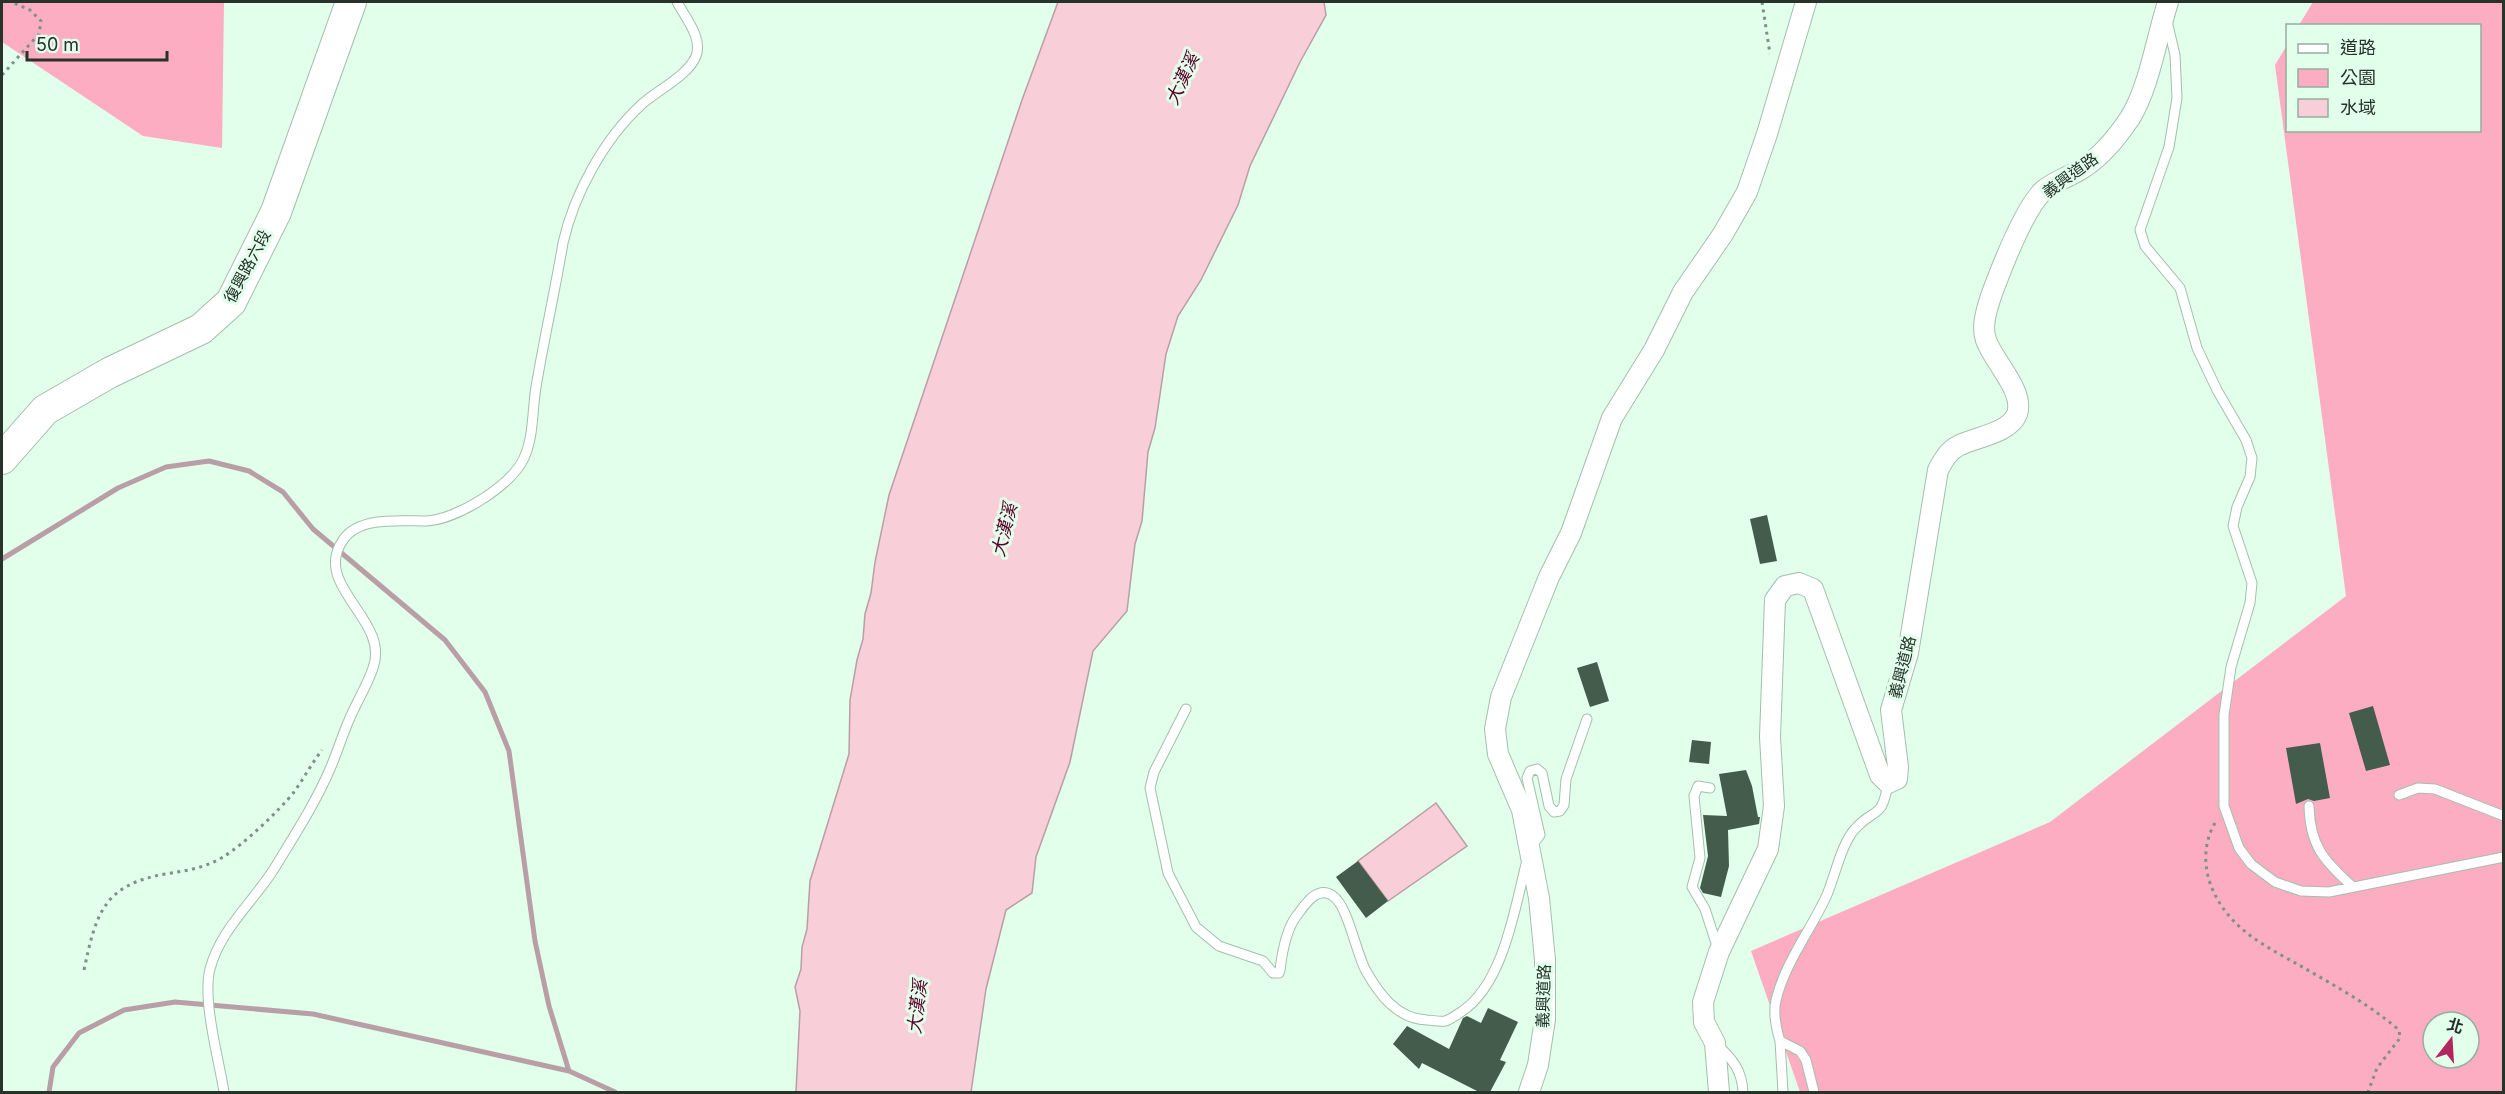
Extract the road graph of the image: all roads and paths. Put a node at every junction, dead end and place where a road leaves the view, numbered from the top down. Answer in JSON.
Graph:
{"nodes":[{"id":1,"x":11,"y":2,"type":"edge"},
{"id":2,"x":351,"y":2,"type":"edge"},
{"id":3,"x":677,"y":2,"type":"edge"},
{"id":4,"x":1762,"y":2,"type":"edge"},
{"id":5,"x":1806,"y":2,"type":"edge"},
{"id":6,"x":2166,"y":7,"type":"edge"},
{"id":7,"x":1770,"y":54,"type":"dead end"},
{"id":8,"x":2,"y":75,"type":"edge"},
{"id":9,"x":2,"y":459,"type":"edge"},
{"id":10,"x":1186,"y":709,"type":"dead end"},
{"id":11,"x":1587,"y":718,"type":"dead end"},
{"id":12,"x":324,"y":747,"type":"dead end"},
{"id":13,"x":1888,"y":783,"type":"junction"},
{"id":14,"x":1710,"y":788,"type":"dead end"},
{"id":15,"x":2399,"y":795,"type":"dead end"},
{"id":16,"x":2224,"y":806,"type":"junction"},
{"id":17,"x":2309,"y":807,"type":"dead end"},
{"id":18,"x":2504,"y":816,"type":"edge"},
{"id":19,"x":1530,"y":850,"type":"junction"},
{"id":20,"x":2504,"y":856,"type":"edge"},
{"id":21,"x":2353,"y":887,"type":"junction"},
{"id":22,"x":1719,"y":952,"type":"junction"},
{"id":23,"x":84,"y":970,"type":"dead end"},
{"id":24,"x":1780,"y":1041,"type":"junction"},
{"id":25,"x":1715,"y":1044,"type":"junction"},
{"id":26,"x":224,"y":1092,"type":"edge"},
{"id":27,"x":1529,"y":1092,"type":"edge"},
{"id":28,"x":1719,"y":1092,"type":"edge"},
{"id":29,"x":1743,"y":1092,"type":"edge"},
{"id":30,"x":1783,"y":1092,"type":"edge"},
{"id":31,"x":1814,"y":1092,"type":"edge"},
{"id":32,"x":2368,"y":1092,"type":"edge"}],
"edges":[{"from":1,"to":8,"type":"path"},
{"from":2,"to":9,"type":"main road","name":"復興路六段"},
{"from":3,"to":26,"type":"lane"},
{"from":4,"to":7,"type":"path"},
{"from":5,"to":19,"type":"street","name":"義興道路"},
{"from":6,"to":13,"type":"street","name":"義興道路"},
{"from":6,"to":16,"type":"lane"},
{"from":10,"to":19,"type":"lane"},
{"from":11,"to":19,"type":"lane"},
{"from":12,"to":23,"type":"path"},
{"from":13,"to":22,"type":"street"},
{"from":13,"to":24,"type":"lane"},
{"from":14,"to":22,"type":"lane"},
{"from":15,"to":18,"type":"lane"},
{"from":16,"to":21,"type":"lane"},
{"from":16,"to":32,"type":"path"},
{"from":17,"to":21,"type":"lane"},
{"from":19,"to":27,"type":"street","name":"義興道路"},
{"from":20,"to":21,"type":"lane"},
{"from":22,"to":25,"type":"street"},
{"from":24,"to":30,"type":"lane"},
{"from":24,"to":31,"type":"lane"},
{"from":25,"to":28,"type":"street"},
{"from":25,"to":29,"type":"lane"}]}
